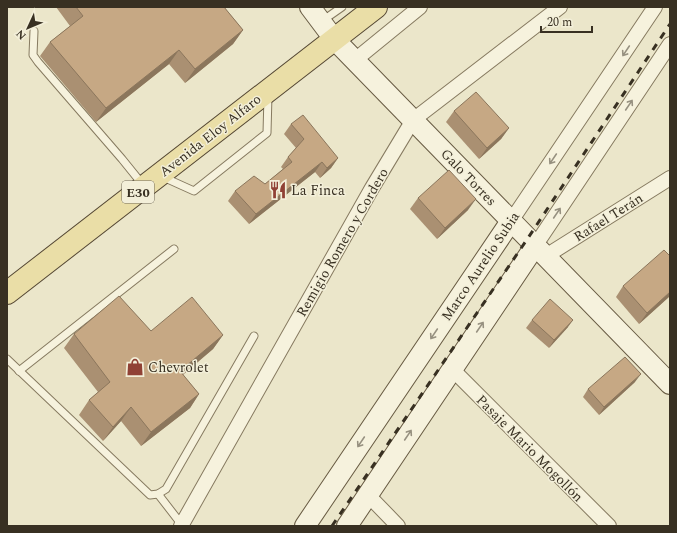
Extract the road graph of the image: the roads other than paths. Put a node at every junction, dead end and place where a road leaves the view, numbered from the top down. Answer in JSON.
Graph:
{"nodes":[{"id":1,"x":342,"y":7,"type":"edge"},
{"id":2,"x":376,"y":7,"type":"edge"},
{"id":3,"x":420,"y":7,"type":"edge"},
{"id":4,"x":560,"y":7,"type":"edge"},
{"id":5,"x":655,"y":7,"type":"edge"},
{"id":6,"x":316,"y":14,"type":"edge"},
{"id":7,"x":34,"y":31,"type":"dead end"},
{"id":8,"x":334,"y":39,"type":"junction"},
{"id":9,"x":670,"y":44,"type":"edge"},
{"id":10,"x":355,"y":60,"type":"junction"},
{"id":11,"x":268,"y":90,"type":"junction"},
{"id":12,"x":413,"y":120,"type":"junction"},
{"id":13,"x":670,"y":178,"type":"edge"},
{"id":14,"x":152,"y":181,"type":"junction"},
{"id":15,"x":511,"y":221,"type":"junction"},
{"id":16,"x":174,"y":249,"type":"dead end"},
{"id":17,"x":540,"y":251,"type":"junction"},
{"id":18,"x":7,"y":293,"type":"edge"},
{"id":19,"x":254,"y":336,"type":"dead end"},
{"id":20,"x":7,"y":359,"type":"edge"},
{"id":21,"x":452,"y":369,"type":"junction"},
{"id":22,"x":19,"y":370,"type":"junction"},
{"id":23,"x":670,"y":384,"type":"edge"},
{"id":24,"x":158,"y":494,"type":"junction"},
{"id":25,"x":368,"y":495,"type":"junction"},
{"id":26,"x":182,"y":526,"type":"edge"},
{"id":27,"x":305,"y":526,"type":"edge"},
{"id":28,"x":347,"y":526,"type":"edge"},
{"id":29,"x":398,"y":526,"type":"edge"},
{"id":30,"x":608,"y":526,"type":"edge"}],
"edges":[{"from":1,"to":6,"type":"lane"},
{"from":2,"to":8,"type":"main road","name":"Avenida Eloy Alfaro","number":"E30"},
{"from":3,"to":10,"type":"street"},
{"from":4,"to":12,"type":"street","name":"Remigio Romero y Cordero"},
{"from":5,"to":15,"type":"street","name":"Marco Aurelio Subia","one_way":true},
{"from":6,"to":8,"type":"main road","name":"Galo Torres"},
{"from":7,"to":14,"type":"lane"},
{"from":8,"to":10,"type":"main road","name":"Galo Torres"},
{"from":8,"to":11,"type":"main road","name":"Avenida Eloy Alfaro","number":"E30"},
{"from":17,"to":9,"type":"street","one_way":true},
{"from":10,"to":12,"type":"main road","name":"Galo Torres"},
{"from":11,"to":14,"type":"main road","name":"Avenida Eloy Alfaro","number":"E30"},
{"from":11,"to":14,"type":"lane"},
{"from":12,"to":15,"type":"main road","name":"Galo Torres"},
{"from":12,"to":26,"type":"street","name":"Remigio Romero y Cordero"},
{"from":13,"to":17,"type":"street","name":"Rafael Terán"},
{"from":14,"to":18,"type":"main road","name":"Avenida Eloy Alfaro","number":"E30"},
{"from":15,"to":17,"type":"main road","name":"Galo Torres"},
{"from":15,"to":27,"type":"main road","name":"Marco Aurelio Subia","one_way":true},
{"from":16,"to":22,"type":"lane"},
{"from":21,"to":17,"type":"main road","one_way":true},
{"from":17,"to":23,"type":"main road","name":"Galo Torres"},
{"from":19,"to":24,"type":"lane"},
{"from":20,"to":22,"type":"lane"},
{"from":25,"to":21,"type":"main road","one_way":true},
{"from":21,"to":30,"type":"street","name":"Pasaje Mario Mogollón"},
{"from":22,"to":24,"type":"lane"},
{"from":24,"to":26,"type":"lane"},
{"from":25,"to":28,"type":"main road"},
{"from":25,"to":29,"type":"street"}]}
